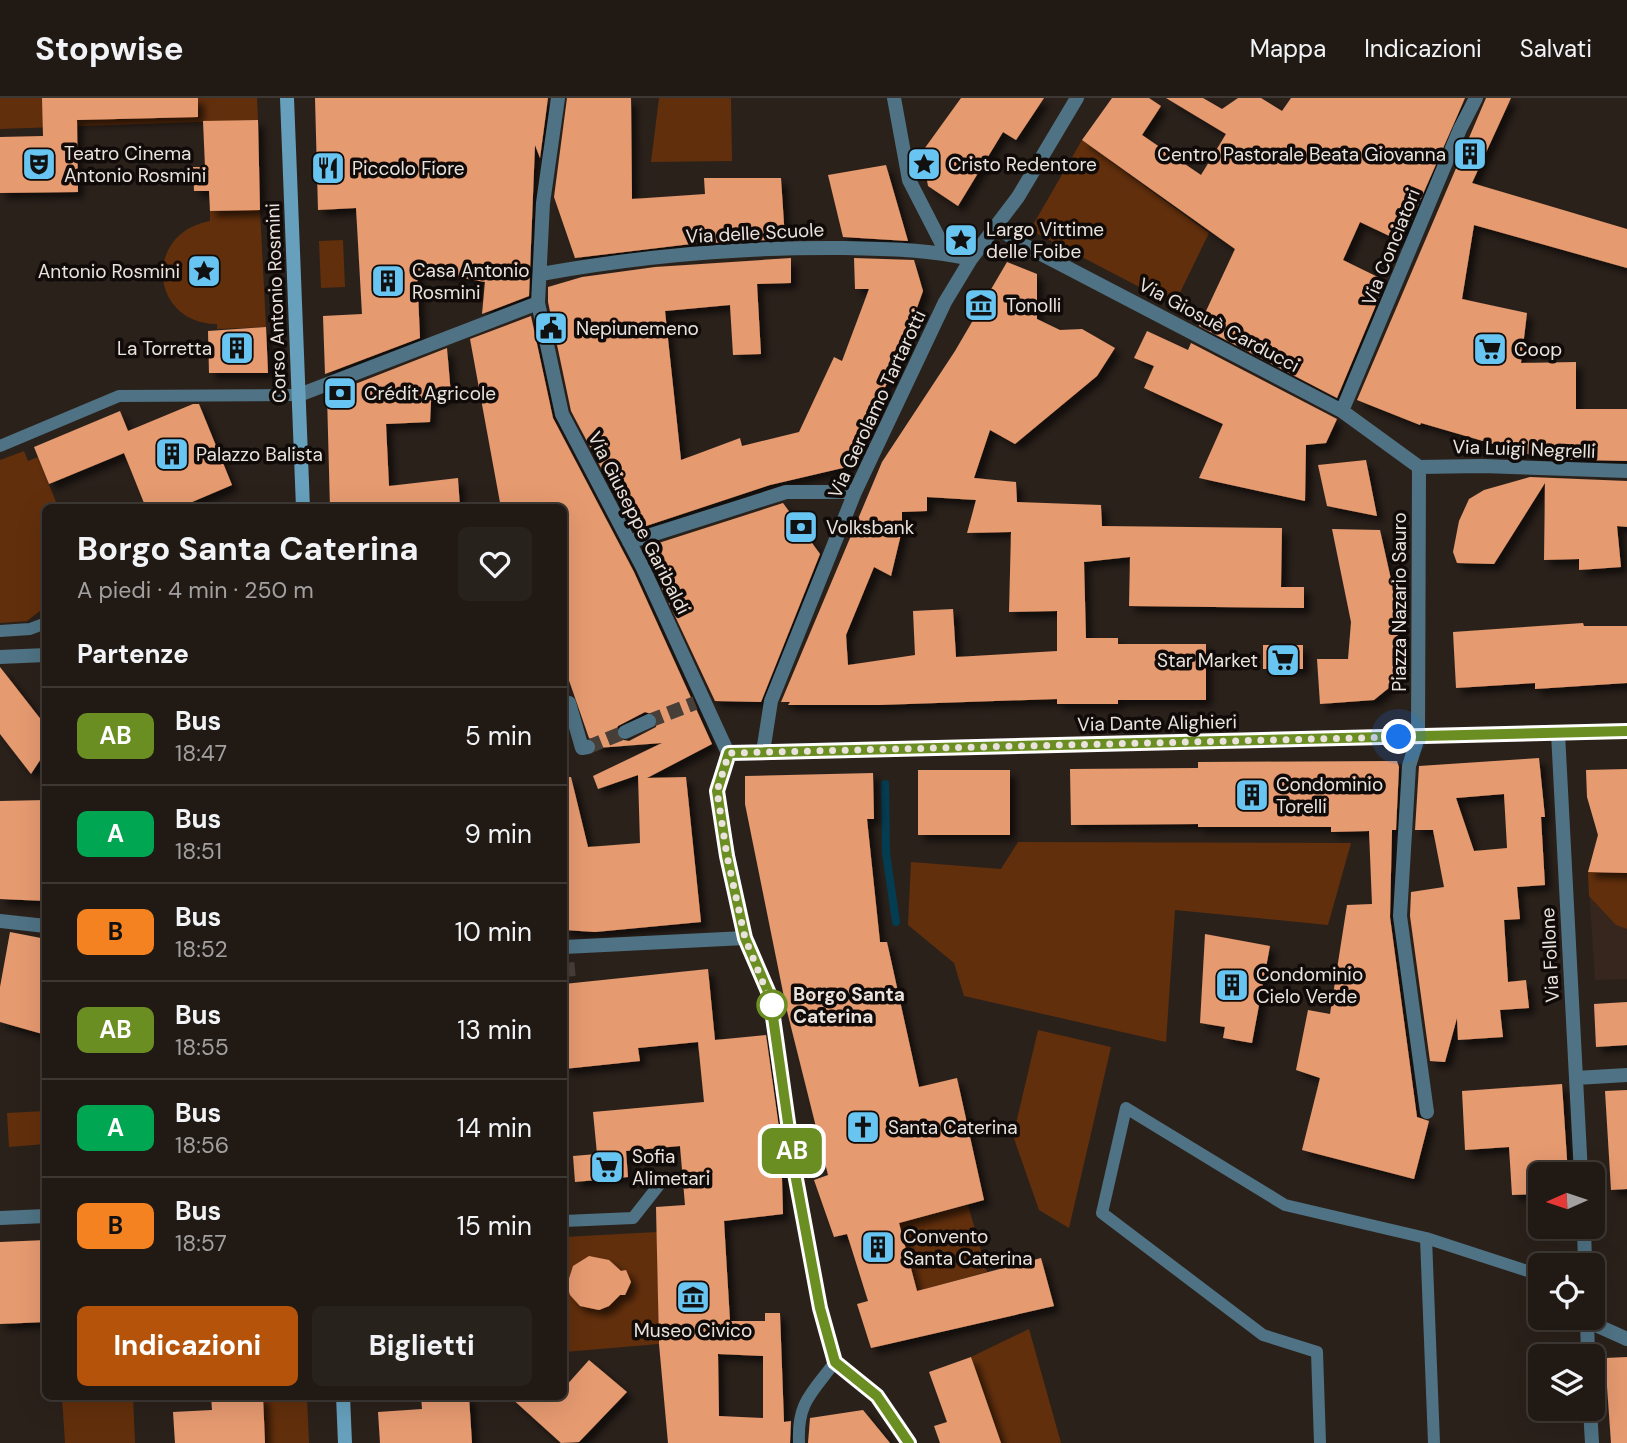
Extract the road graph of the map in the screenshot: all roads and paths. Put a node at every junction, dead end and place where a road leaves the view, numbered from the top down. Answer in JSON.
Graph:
{"nodes":[{"id":1,"x":287,"y":98,"type":"edge"},
{"id":2,"x":558,"y":98,"type":"edge"},
{"id":3,"x":894,"y":98,"type":"edge"},
{"id":4,"x":1077,"y":98,"type":"edge"},
{"id":5,"x":1476,"y":98,"type":"edge"},
{"id":6,"x":995,"y":226,"type":"junction"},
{"id":7,"x":947,"y":254,"type":"junction"},
{"id":8,"x":971,"y":259,"type":"junction"},
{"id":9,"x":541,"y":274,"type":"junction"},
{"id":10,"x":538,"y":303,"type":"junction"},
{"id":11,"x":299,"y":395,"type":"junction"},
{"id":12,"x":1342,"y":411,"type":"junction"},
{"id":13,"x":0,"y":446,"type":"edge"},
{"id":14,"x":1419,"y":467,"type":"junction"},
{"id":15,"x":1627,"y":471,"type":"edge"},
{"id":16,"x":855,"y":492,"type":"junction"},
{"id":17,"x":303,"y":504,"type":"edge"},
{"id":18,"x":629,"y":542,"type":"junction"},
{"id":19,"x":42,"y":624,"type":"edge"},
{"id":20,"x":0,"y":631,"type":"edge"},
{"id":21,"x":42,"y":655,"type":"edge"},
{"id":22,"x":0,"y":657,"type":"edge"},
{"id":23,"x":569,"y":703,"type":"dead end"},
{"id":24,"x":649,"y":721,"type":"tunnel mouth"},
{"id":25,"x":1627,"y":731,"type":"edge"},
{"id":26,"x":625,"y":732,"type":"tunnel mouth"},
{"id":27,"x":1558,"y":733,"type":"junction"},
{"id":28,"x":1418,"y":737,"type":"junction"},
{"id":29,"x":588,"y":747,"type":"dead end"},
{"id":30,"x":763,"y":752,"type":"junction"},
{"id":31,"x":729,"y":753,"type":"junction"},
{"id":32,"x":0,"y":922,"type":"edge"},
{"id":33,"x":42,"y":926,"type":"edge"},
{"id":34,"x":745,"y":938,"type":"junction"},
{"id":35,"x":567,"y":947,"type":"edge"},
{"id":36,"x":1627,"y":1075,"type":"edge"},
{"id":37,"x":1576,"y":1078,"type":"junction"},
{"id":38,"x":1427,"y":1112,"type":"dead end"},
{"id":39,"x":1580,"y":1162,"type":"edge"},
{"id":40,"x":659,"y":1185,"type":"dead end"},
{"id":41,"x":42,"y":1216,"type":"edge"},
{"id":42,"x":0,"y":1218,"type":"edge"},
{"id":43,"x":567,"y":1221,"type":"edge"},
{"id":44,"x":1426,"y":1238,"type":"junction"},
{"id":45,"x":1528,"y":1271,"type":"edge"},
{"id":46,"x":1605,"y":1328,"type":"edge"},
{"id":47,"x":1627,"y":1339,"type":"edge"},
{"id":48,"x":835,"y":1362,"type":"junction"},
{"id":49,"x":343,"y":1400,"type":"edge"},
{"id":50,"x":1591,"y":1421,"type":"edge"},
{"id":51,"x":345,"y":1443,"type":"edge"},
{"id":52,"x":799,"y":1443,"type":"edge"},
{"id":53,"x":909,"y":1443,"type":"edge"},
{"id":54,"x":1320,"y":1443,"type":"edge"},
{"id":55,"x":1434,"y":1443,"type":"edge"},
{"id":56,"x":1592,"y":1443,"type":"edge"}],
"edges":[{"from":1,"to":11,"type":"main road","name":"Corso Antonio Rosmini"},
{"from":2,"to":9,"type":"street","name":"Via Giuseppe Garibaldi"},
{"from":3,"to":7,"type":"street"},
{"from":4,"to":6,"type":"street","name":"Via Gerolamo Tartarotti"},
{"from":5,"to":12,"type":"street","name":"Via Conciatori"},
{"from":6,"to":8,"type":"street","name":"Via Gerolamo Tartarotti"},
{"from":6,"to":12,"type":"street","name":"Via Giosuè Carducci"},
{"from":7,"to":8,"type":"street","name":"Via delle Scuole"},
{"from":7,"to":9,"type":"street","name":"Via delle Scuole"},
{"from":8,"to":16,"type":"street","name":"Via Gerolamo Tartarotti"},
{"from":9,"to":10,"type":"street","name":"Via Giuseppe Garibaldi"},
{"from":10,"to":11,"type":"street"},
{"from":10,"to":18,"type":"street","name":"Via Giuseppe Garibaldi"},
{"from":11,"to":13,"type":"lane"},
{"from":11,"to":17,"type":"main road","name":"Corso Antonio Rosmini"},
{"from":12,"to":14,"type":"street","name":"Via Giosuè Carducci"},
{"from":14,"to":15,"type":"street","name":"Via Luigi Negrelli"},
{"from":14,"to":28,"type":"street","name":"Piazza Nazario Sauro"},
{"from":16,"to":18,"type":"street"},
{"from":16,"to":30,"type":"street","name":"Via Gerolamo Tartarotti"},
{"from":18,"to":31,"type":"street","name":"Via Giuseppe Garibaldi"},
{"from":19,"to":20,"type":"lane"},
{"from":21,"to":22,"type":"street"},
{"from":23,"to":29,"type":"street"},
{"from":24,"to":26,"type":"street"},
{"from":25,"to":27,"type":"street","name":"Via Dante Alighieri"},
{"from":27,"to":28,"type":"street","name":"Via Dante Alighieri"},
{"from":27,"to":37,"type":"street","name":"Via Follone"},
{"from":28,"to":30,"type":"street","name":"Via Dante Alighieri"},
{"from":28,"to":38,"type":"street","name":"Piazza Nazario Sauro"},
{"from":30,"to":31,"type":"street","name":"Via Dante Alighieri"},
{"from":31,"to":34,"type":"street"},
{"from":32,"to":33,"type":"street"},
{"from":34,"to":35,"type":"street"},
{"from":34,"to":48,"type":"street"},
{"from":36,"to":37,"type":"street"},
{"from":37,"to":39,"type":"street","name":"Via Follone"},
{"from":40,"to":43,"type":"lane"},
{"from":41,"to":42,"type":"street"},
{"from":44,"to":45,"type":"lane"},
{"from":44,"to":54,"type":"lane"},
{"from":44,"to":55,"type":"lane"},
{"from":46,"to":47,"type":"street"},
{"from":48,"to":52,"type":"lane"},
{"from":48,"to":53,"type":"street"},
{"from":49,"to":51,"type":"main road"},
{"from":50,"to":56,"type":"street"}]}
